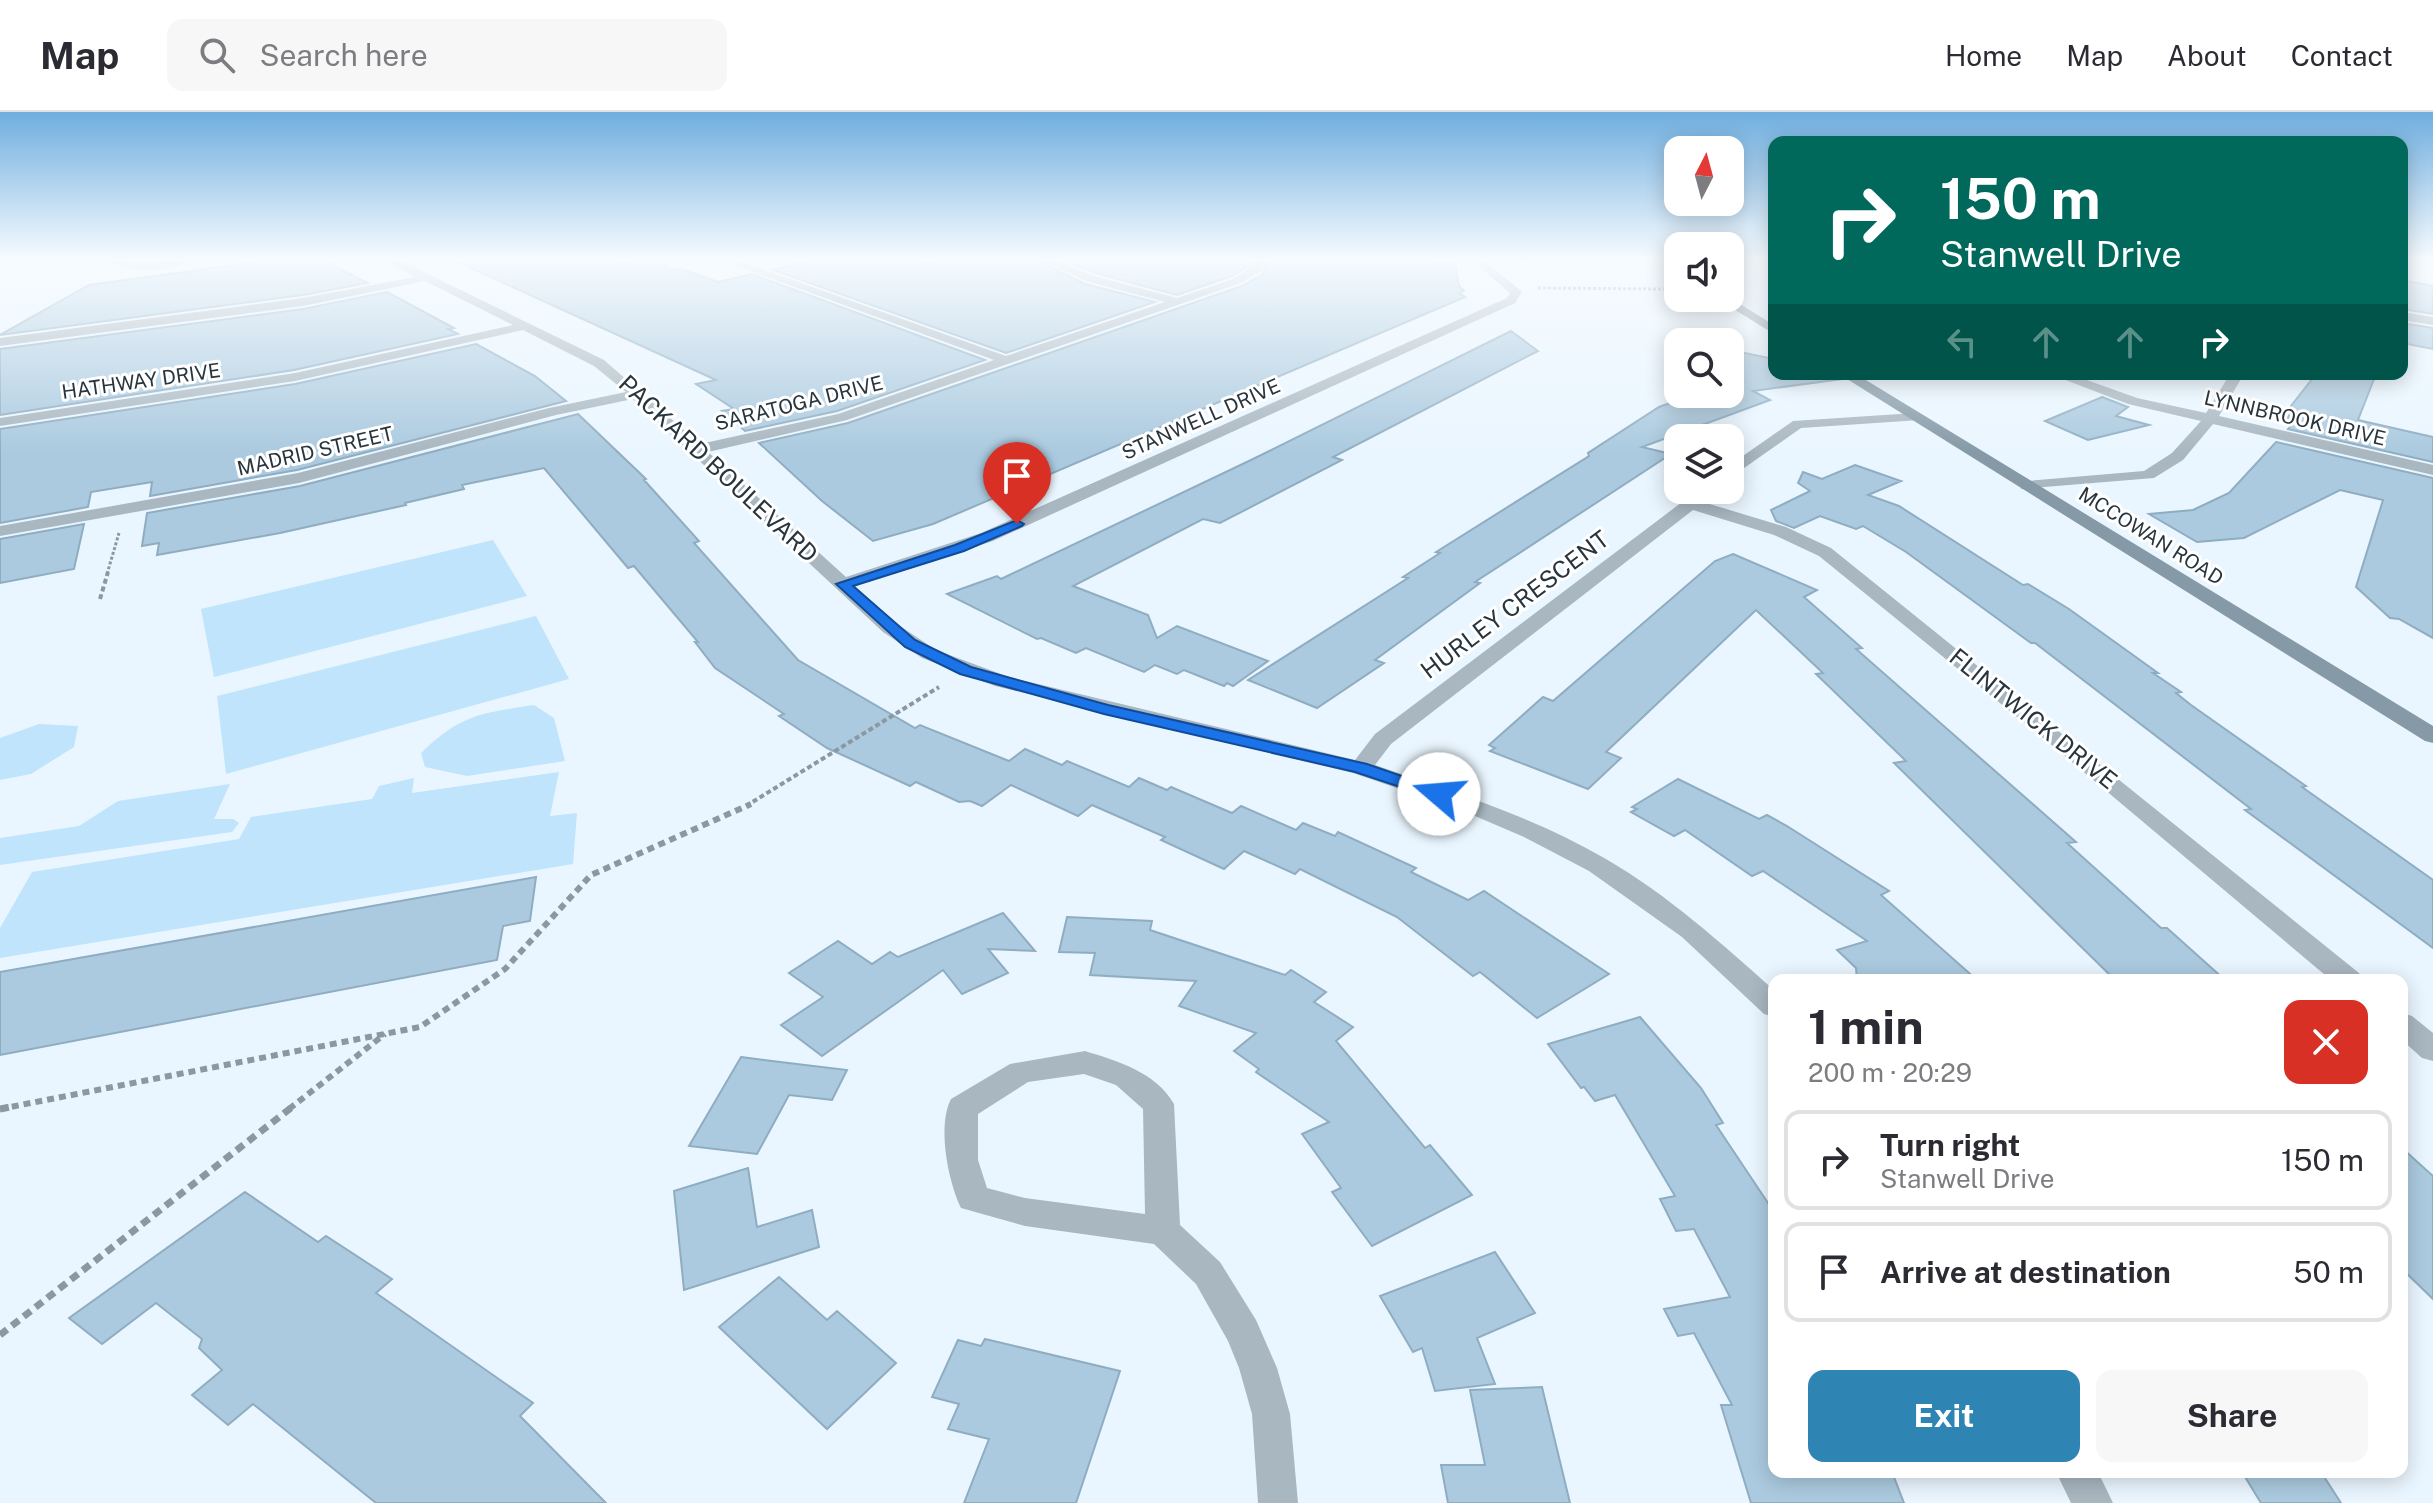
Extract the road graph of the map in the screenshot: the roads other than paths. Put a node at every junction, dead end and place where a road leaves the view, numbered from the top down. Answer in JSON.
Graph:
{"nodes":[{"id":1,"x":146,"y":323,"type":"edge"},
{"id":2,"x":514,"y":323,"type":"edge"},
{"id":3,"x":902,"y":323,"type":"edge"},
{"id":4,"x":1112,"y":323,"type":"edge"},
{"id":5,"x":1460,"y":323,"type":"edge"},
{"id":6,"x":522,"y":327,"type":"junction"},
{"id":7,"x":0,"y":342,"type":"edge"},
{"id":8,"x":1005,"y":360,"type":"junction"},
{"id":9,"x":1856,"y":380,"type":"edge"},
{"id":10,"x":2074,"y":380,"type":"edge"},
{"id":11,"x":2234,"y":380,"type":"edge"},
{"id":12,"x":635,"y":394,"type":"junction"},
{"id":13,"x":1915,"y":417,"type":"junction"},
{"id":14,"x":2211,"y":420,"type":"junction"},
{"id":15,"x":0,"y":422,"type":"edge"},
{"id":16,"x":699,"y":449,"type":"junction"},
{"id":17,"x":1744,"y":462,"type":"edge"},
{"id":18,"x":2433,"y":470,"type":"edge"},
{"id":19,"x":2027,"y":486,"type":"junction"},
{"id":20,"x":1690,"y":504,"type":"edge"},
{"id":21,"x":1716,"y":504,"type":"edge"},
{"id":22,"x":0,"y":531,"type":"edge"},
{"id":23,"x":843,"y":584,"type":"junction"},
{"id":24,"x":2433,"y":736,"type":"edge"},
{"id":25,"x":1361,"y":768,"type":"junction"},
{"id":26,"x":2342,"y":974,"type":"edge"},
{"id":27,"x":1768,"y":1001,"type":"edge"},
{"id":28,"x":2408,"y":1029,"type":"edge"},
{"id":29,"x":2433,"y":1050,"type":"edge"},
{"id":30,"x":1163,"y":1231,"type":"junction"},
{"id":31,"x":2079,"y":1478,"type":"edge"},
{"id":32,"x":1278,"y":1503,"type":"edge"},
{"id":33,"x":2093,"y":1503,"type":"edge"}],
"edges":[{"from":1,"to":7,"type":"street"},
{"from":2,"to":6,"type":"street","name":"PACKARD BOULEVARD"},
{"from":3,"to":8,"type":"street"},
{"from":4,"to":8,"type":"street","name":"SARATOGA DRIVE"},
{"from":5,"to":23,"type":"street","name":"STANWELL DRIVE"},
{"from":6,"to":12,"type":"street","name":"PACKARD BOULEVARD"},
{"from":6,"to":15,"type":"street","name":"HATHWAY DRIVE"},
{"from":8,"to":16,"type":"street","name":"SARATOGA DRIVE"},
{"from":9,"to":13,"type":"main road","name":"MCCOWAN ROAD"},
{"from":10,"to":14,"type":"street","name":"LYNNBROOK DRIVE"},
{"from":11,"to":14,"type":"street"},
{"from":12,"to":16,"type":"street","name":"PACKARD BOULEVARD"},
{"from":12,"to":22,"type":"street","name":"MADRID STREET"},
{"from":13,"to":17,"type":"street"},
{"from":13,"to":19,"type":"main road","name":"MCCOWAN ROAD"},
{"from":14,"to":18,"type":"street","name":"LYNNBROOK DRIVE"},
{"from":14,"to":19,"type":"street"},
{"from":16,"to":23,"type":"street","name":"PACKARD BOULEVARD"},
{"from":19,"to":24,"type":"main road","name":"MCCOWAN ROAD"},
{"from":20,"to":25,"type":"street","name":"HURLEY CRESCENT"},
{"from":21,"to":26,"type":"street","name":"FLINTWICK DRIVE"},
{"from":23,"to":25,"type":"street","name":"PACKARD BOULEVARD"},
{"from":25,"to":27,"type":"street","name":"PACKARD BOULEVARD"},
{"from":28,"to":29,"type":"street"},
{"from":30,"to":30,"type":"street"},
{"from":30,"to":32,"type":"street"},
{"from":31,"to":33,"type":"street"}]}
